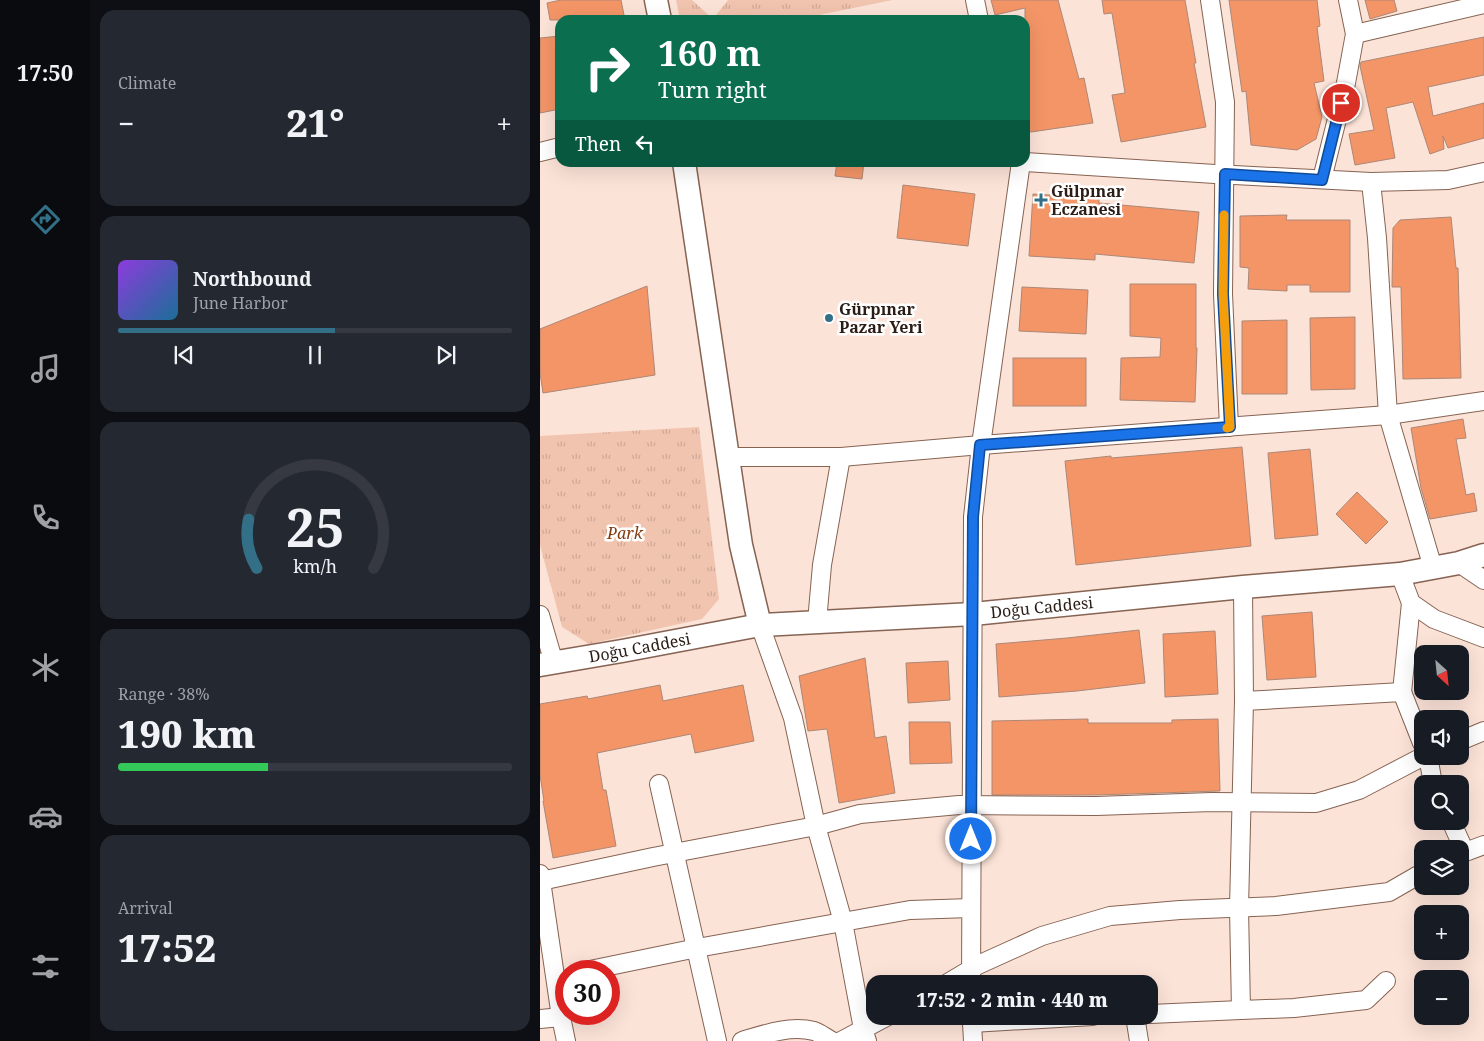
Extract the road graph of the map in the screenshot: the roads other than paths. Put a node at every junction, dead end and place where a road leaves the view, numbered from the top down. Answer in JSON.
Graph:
{"nodes":[{"id":1,"x":656,"y":0,"type":"edge"},
{"id":2,"x":976,"y":0,"type":"edge"},
{"id":3,"x":1210,"y":0,"type":"edge"},
{"id":4,"x":1348,"y":0,"type":"edge"},
{"id":5,"x":1484,"y":4,"type":"edge"},
{"id":6,"x":659,"y":15,"type":"edge"},
{"id":7,"x":978,"y":15,"type":"edge"},
{"id":8,"x":1355,"y":34,"type":"junction"},
{"id":9,"x":555,"y":148,"type":"edge"},
{"id":10,"x":540,"y":152,"type":"edge"},
{"id":11,"x":1030,"y":162,"type":"edge"},
{"id":12,"x":685,"y":167,"type":"edge"},
{"id":13,"x":1019,"y":167,"type":"edge"},
{"id":14,"x":1484,"y":172,"type":"edge"},
{"id":15,"x":1225,"y":174,"type":"junction"},
{"id":16,"x":1322,"y":180,"type":"junction"},
{"id":17,"x":1370,"y":182,"type":"junction"},
{"id":18,"x":1484,"y":401,"type":"edge"},
{"id":19,"x":1388,"y":415,"type":"junction"},
{"id":20,"x":1230,"y":427,"type":"junction"},
{"id":21,"x":980,"y":445,"type":"junction"},
{"id":22,"x":728,"y":457,"type":"junction"},
{"id":23,"x":841,"y":457,"type":"junction"},
{"id":24,"x":1484,"y":555,"type":"edge"},
{"id":25,"x":1459,"y":563,"type":"junction"},
{"id":26,"x":1433,"y":568,"type":"junction"},
{"id":27,"x":1400,"y":574,"type":"junction"},
{"id":28,"x":1484,"y":580,"type":"edge"},
{"id":29,"x":1243,"y":587,"type":"junction"},
{"id":30,"x":1411,"y":603,"type":"junction"},
{"id":31,"x":973,"y":614,"type":"junction"},
{"id":32,"x":540,"y":615,"type":"edge"},
{"id":33,"x":817,"y":622,"type":"junction"},
{"id":34,"x":760,"y":625,"type":"junction"},
{"id":35,"x":1484,"y":638,"type":"edge"},
{"id":36,"x":547,"y":664,"type":"edge"},
{"id":37,"x":1402,"y":692,"type":"junction"},
{"id":38,"x":1244,"y":701,"type":"junction"},
{"id":39,"x":1414,"y":723,"type":"edge"},
{"id":40,"x":1484,"y":731,"type":"edge"},
{"id":41,"x":1469,"y":737,"type":"edge"},
{"id":42,"x":1414,"y":762,"type":"edge"},
{"id":43,"x":659,"y":784,"type":"dead end"},
{"id":44,"x":1243,"y":803,"type":"junction"},
{"id":45,"x":971,"y":805,"type":"junction"},
{"id":46,"x":816,"y":826,"type":"junction"},
{"id":47,"x":1484,"y":845,"type":"edge"},
{"id":48,"x":1469,"y":851,"type":"edge"},
{"id":49,"x":675,"y":853,"type":"junction"},
{"id":50,"x":541,"y":878,"type":"edge"},
{"id":51,"x":1414,"y":878,"type":"edge"},
{"id":52,"x":971,"y":908,"type":"junction"},
{"id":53,"x":1239,"y":908,"type":"junction"},
{"id":54,"x":843,"y":922,"type":"junction"},
{"id":55,"x":697,"y":948,"type":"junction"},
{"id":56,"x":558,"y":960,"type":"edge"},
{"id":57,"x":620,"y":964,"type":"edge"},
{"id":58,"x":971,"y":975,"type":"edge"},
{"id":59,"x":973,"y":975,"type":"edge"},
{"id":60,"x":1386,"y":981,"type":"dead end"},
{"id":61,"x":1241,"y":1010,"type":"junction"},
{"id":62,"x":1158,"y":1014,"type":"edge"},
{"id":63,"x":555,"y":1018,"type":"edge"},
{"id":64,"x":540,"y":1019,"type":"edge"},
{"id":65,"x":562,"y":1025,"type":"edge"},
{"id":66,"x":877,"y":1025,"type":"edge"},
{"id":67,"x":972,"y":1025,"type":"edge"},
{"id":68,"x":1136,"y":1025,"type":"edge"},
{"id":69,"x":865,"y":1035,"type":"edge"},
{"id":70,"x":566,"y":1041,"type":"edge"},
{"id":71,"x":717,"y":1041,"type":"edge"},
{"id":72,"x":742,"y":1041,"type":"edge"},
{"id":73,"x":832,"y":1041,"type":"edge"},
{"id":74,"x":841,"y":1041,"type":"edge"},
{"id":75,"x":973,"y":1041,"type":"edge"},
{"id":76,"x":1139,"y":1041,"type":"edge"}],
"edges":[{"from":1,"to":6,"type":"street"},
{"from":2,"to":7,"type":"street"},
{"from":3,"to":15,"type":"street"},
{"from":4,"to":8,"type":"street"},
{"from":5,"to":8,"type":"street"},
{"from":8,"to":16,"type":"street"},
{"from":9,"to":10,"type":"street"},
{"from":11,"to":15,"type":"street"},
{"from":12,"to":22,"type":"street"},
{"from":13,"to":21,"type":"street"},
{"from":14,"to":17,"type":"street"},
{"from":15,"to":16,"type":"street"},
{"from":15,"to":20,"type":"street"},
{"from":16,"to":17,"type":"street"},
{"from":17,"to":19,"type":"street"},
{"from":18,"to":19,"type":"street"},
{"from":19,"to":20,"type":"street"},
{"from":19,"to":26,"type":"street"},
{"from":20,"to":21,"type":"street"},
{"from":21,"to":23,"type":"street"},
{"from":21,"to":31,"type":"street"},
{"from":22,"to":23,"type":"street"},
{"from":22,"to":34,"type":"street"},
{"from":23,"to":33,"type":"street"},
{"from":24,"to":25,"type":"street","name":"Doğu Caddesi"},
{"from":25,"to":26,"type":"street","name":"Doğu Caddesi"},
{"from":25,"to":28,"type":"street"},
{"from":26,"to":27,"type":"street","name":"Doğu Caddesi"},
{"from":27,"to":29,"type":"street","name":"Doğu Caddesi"},
{"from":27,"to":30,"type":"street"},
{"from":29,"to":31,"type":"street","name":"Doğu Caddesi"},
{"from":29,"to":38,"type":"street"},
{"from":30,"to":35,"type":"street"},
{"from":30,"to":37,"type":"street"},
{"from":31,"to":33,"type":"street","name":"Doğu Caddesi"},
{"from":31,"to":45,"type":"street"},
{"from":32,"to":36,"type":"street"},
{"from":33,"to":34,"type":"street","name":"Doğu Caddesi"},
{"from":34,"to":36,"type":"street","name":"Doğu Caddesi"},
{"from":34,"to":46,"type":"street"},
{"from":37,"to":38,"type":"street"},
{"from":37,"to":39,"type":"street"},
{"from":38,"to":44,"type":"street"},
{"from":40,"to":41,"type":"street"},
{"from":42,"to":44,"type":"street"},
{"from":43,"to":49,"type":"street"},
{"from":44,"to":45,"type":"street"},
{"from":44,"to":53,"type":"street"},
{"from":45,"to":46,"type":"street"},
{"from":45,"to":52,"type":"street"},
{"from":46,"to":49,"type":"street"},
{"from":46,"to":54,"type":"street"},
{"from":47,"to":48,"type":"street"},
{"from":49,"to":50,"type":"street"},
{"from":49,"to":55,"type":"street"},
{"from":50,"to":56,"type":"street"},
{"from":51,"to":53,"type":"street"},
{"from":52,"to":54,"type":"street"},
{"from":52,"to":58,"type":"street"},
{"from":53,"to":59,"type":"street"},
{"from":53,"to":61,"type":"street"},
{"from":54,"to":55,"type":"street"},
{"from":54,"to":69,"type":"street"},
{"from":55,"to":57,"type":"street"},
{"from":55,"to":71,"type":"street"},
{"from":60,"to":61,"type":"street"},
{"from":61,"to":62,"type":"street"},
{"from":63,"to":64,"type":"street"},
{"from":65,"to":70,"type":"street"},
{"from":66,"to":69,"type":"street"},
{"from":67,"to":75,"type":"street"},
{"from":68,"to":76,"type":"street"},
{"from":69,"to":74,"type":"street"},
{"from":72,"to":73,"type":"street"}]}
